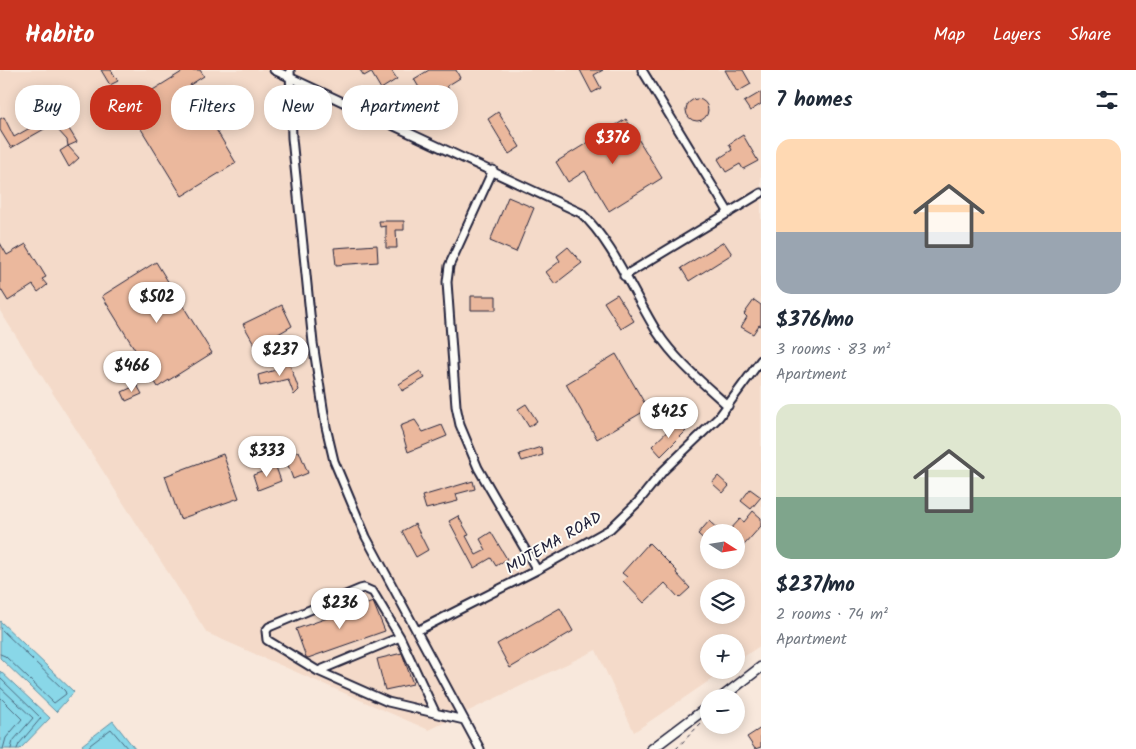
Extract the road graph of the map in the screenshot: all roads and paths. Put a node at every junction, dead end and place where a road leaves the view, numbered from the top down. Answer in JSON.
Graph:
{"nodes":[{"id":1,"x":274,"y":70,"type":"edge"},
{"id":2,"x":642,"y":70,"type":"edge"},
{"id":3,"x":289,"y":74,"type":"edge"},
{"id":4,"x":492,"y":170,"type":"junction"},
{"id":5,"x":761,"y":194,"type":"edge"},
{"id":6,"x":729,"y":213,"type":"junction"},
{"id":7,"x":624,"y":276,"type":"junction"},
{"id":8,"x":761,"y":360,"type":"edge"},
{"id":9,"x":728,"y":406,"type":"junction"},
{"id":10,"x":537,"y":570,"type":"junction"},
{"id":11,"x":417,"y":631,"type":"junction"},
{"id":12,"x":400,"y":637,"type":"junction"},
{"id":13,"x":761,"y":667,"type":"edge"},
{"id":14,"x":318,"y":671,"type":"junction"},
{"id":15,"x":733,"y":689,"type":"edge"},
{"id":16,"x":435,"y":712,"type":"junction"},
{"id":17,"x":700,"y":713,"type":"edge"},
{"id":18,"x":464,"y":720,"type":"junction"},
{"id":19,"x":700,"y":725,"type":"edge"},
{"id":20,"x":480,"y":749,"type":"edge"},
{"id":21,"x":652,"y":749,"type":"edge"},
{"id":22,"x":676,"y":749,"type":"edge"}],
"edges":[{"from":1,"to":3,"type":"street"},
{"from":2,"to":6,"type":"street"},
{"from":3,"to":4,"type":"street"},
{"from":3,"to":11,"type":"street"},
{"from":4,"to":7,"type":"street"},
{"from":4,"to":10,"type":"street"},
{"from":5,"to":6,"type":"street"},
{"from":6,"to":7,"type":"street"},
{"from":7,"to":9,"type":"street"},
{"from":8,"to":9,"type":"street","name":"MUTEMA ROAD"},
{"from":9,"to":10,"type":"street","name":"MUTEMA ROAD"},
{"from":10,"to":11,"type":"street","name":"MUTEMA ROAD"},
{"from":11,"to":18,"type":"street"},
{"from":12,"to":14,"type":"street"},
{"from":12,"to":14,"type":"street"},
{"from":12,"to":16,"type":"street"},
{"from":13,"to":15,"type":"main road"},
{"from":14,"to":16,"type":"street"},
{"from":16,"to":18,"type":"street"},
{"from":17,"to":21,"type":"main road"},
{"from":18,"to":20,"type":"street"},
{"from":19,"to":22,"type":"path"}]}
